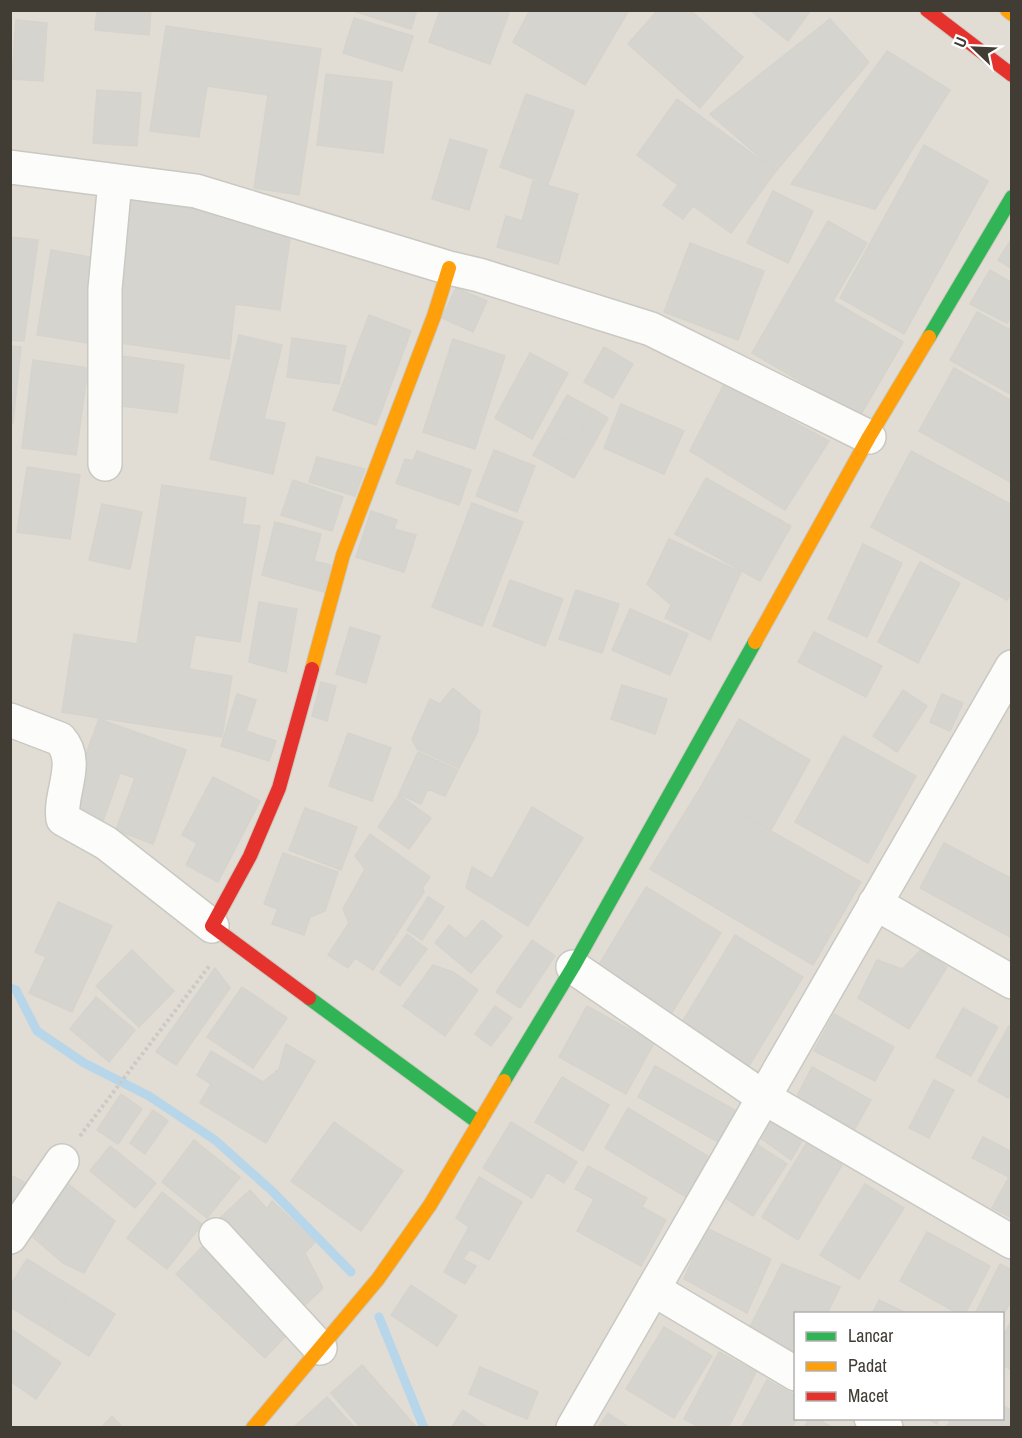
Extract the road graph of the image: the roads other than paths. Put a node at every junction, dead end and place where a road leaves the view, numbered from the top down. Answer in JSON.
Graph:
{"nodes":[{"id":1,"x":927,"y":10,"type":"edge"},
{"id":2,"x":1007,"y":10,"type":"edge"},
{"id":3,"x":1011,"y":14,"type":"edge"},
{"id":4,"x":1011,"y":75,"type":"edge"},
{"id":5,"x":10,"y":167,"type":"edge"},
{"id":6,"x":115,"y":181,"type":"junction"},
{"id":7,"x":1011,"y":197,"type":"edge"},
{"id":8,"x":448,"y":268,"type":"junction"},
{"id":9,"x":869,"y":437,"type":"junction"},
{"id":10,"x":105,"y":464,"type":"dead end"},
{"id":11,"x":1011,"y":667,"type":"edge"},
{"id":12,"x":10,"y":720,"type":"edge"},
{"id":13,"x":875,"y":903,"type":"junction"},
{"id":14,"x":221,"y":932,"type":"junction"},
{"id":15,"x":573,"y":967,"type":"junction"},
{"id":16,"x":1011,"y":982,"type":"edge"},
{"id":17,"x":763,"y":1097,"type":"junction"},
{"id":18,"x":479,"y":1123,"type":"junction"},
{"id":19,"x":62,"y":1161,"type":"road end"},
{"id":20,"x":216,"y":1235,"type":"dead end"},
{"id":21,"x":10,"y":1237,"type":"edge"},
{"id":22,"x":1011,"y":1242,"type":"edge"},
{"id":23,"x":653,"y":1289,"type":"junction"},
{"id":24,"x":320,"y":1348,"type":"junction"},
{"id":25,"x":794,"y":1373,"type":"edge"},
{"id":26,"x":873,"y":1420,"type":"edge"},
{"id":27,"x":259,"y":1425,"type":"edge"},
{"id":28,"x":573,"y":1428,"type":"edge"},
{"id":29,"x":886,"y":1428,"type":"edge"}],
"edges":[{"from":1,"to":4,"type":"street"},
{"from":2,"to":3,"type":"street"},
{"from":5,"to":6,"type":"street"},
{"from":6,"to":8,"type":"street"},
{"from":6,"to":10,"type":"street"},
{"from":7,"to":9,"type":"street"},
{"from":8,"to":9,"type":"street"},
{"from":8,"to":14,"type":"street"},
{"from":9,"to":15,"type":"street"},
{"from":11,"to":13,"type":"street"},
{"from":12,"to":14,"type":"street"},
{"from":13,"to":16,"type":"street"},
{"from":13,"to":17,"type":"street"},
{"from":14,"to":18,"type":"street"},
{"from":15,"to":17,"type":"street"},
{"from":15,"to":18,"type":"street"},
{"from":17,"to":22,"type":"street"},
{"from":17,"to":23,"type":"street"},
{"from":18,"to":24,"type":"street"},
{"from":19,"to":21,"type":"street"},
{"from":20,"to":24,"type":"street"},
{"from":23,"to":25,"type":"street"},
{"from":23,"to":28,"type":"street"},
{"from":24,"to":27,"type":"street"},
{"from":26,"to":29,"type":"street"}]}
